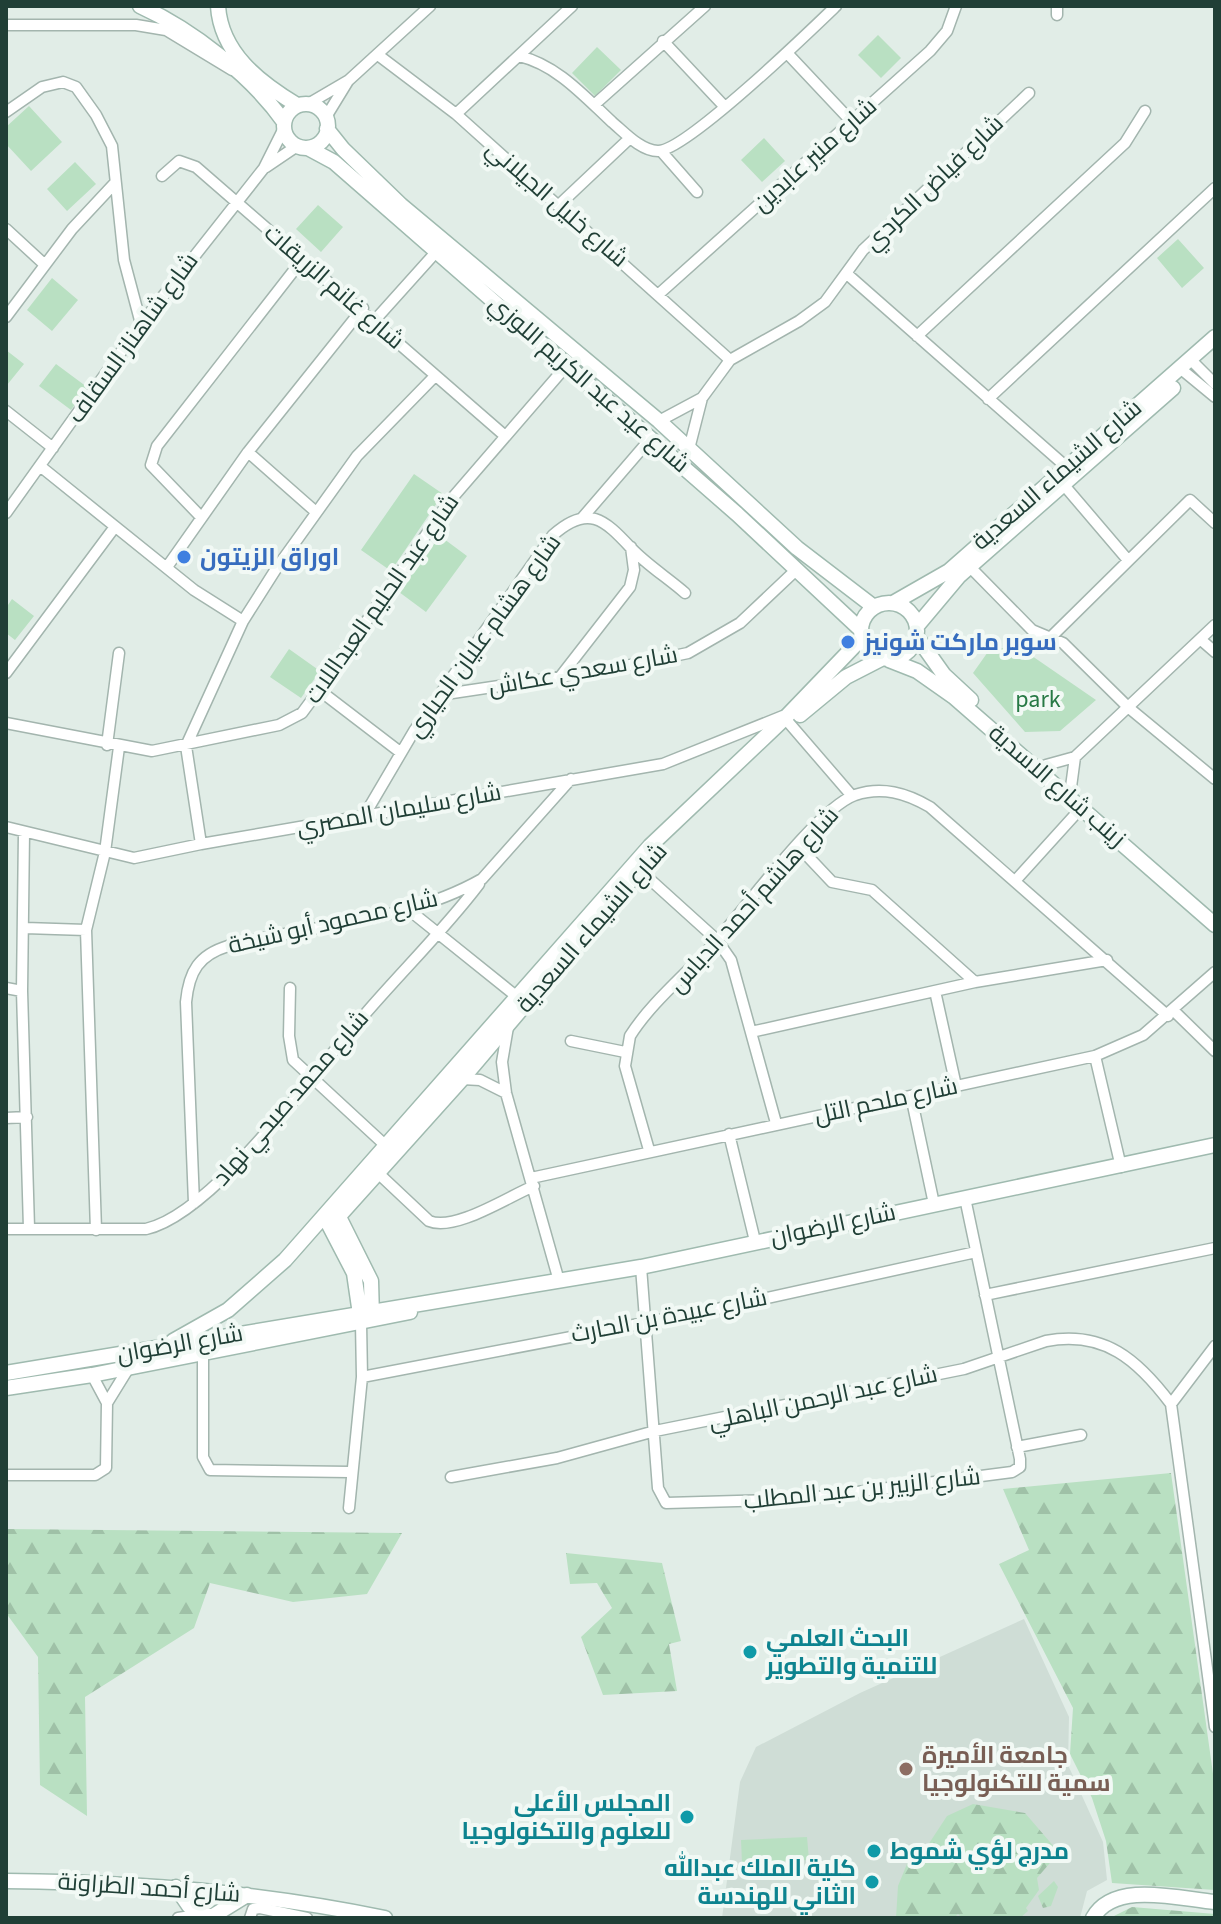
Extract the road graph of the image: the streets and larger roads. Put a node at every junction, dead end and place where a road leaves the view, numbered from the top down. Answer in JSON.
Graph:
{"nodes":[{"id":1,"x":140,"y":6,"type":"edge"},
{"id":2,"x":218,"y":6,"type":"edge"},
{"id":3,"x":430,"y":6,"type":"edge"},
{"id":4,"x":572,"y":6,"type":"edge"},
{"id":5,"x":705,"y":6,"type":"edge"},
{"id":6,"x":836,"y":6,"type":"edge"},
{"id":7,"x":956,"y":6,"type":"edge"},
{"id":8,"x":6,"y":25,"type":"edge"},
{"id":9,"x":663,"y":41,"type":"junction"},
{"id":10,"x":787,"y":53,"type":"junction"},
{"id":11,"x":378,"y":55,"type":"junction"},
{"id":12,"x":519,"y":56,"type":"junction"},
{"id":13,"x":233,"y":70,"type":"junction"},
{"id":14,"x":349,"y":80,"type":"junction"},
{"id":15,"x":1029,"y":93,"type":"dead end"},
{"id":16,"x":303,"y":104,"type":"junction"},
{"id":17,"x":594,"y":105,"type":"junction"},
{"id":18,"x":724,"y":106,"type":"junction"},
{"id":19,"x":1145,"y":111,"type":"dead end"},
{"id":20,"x":6,"y":112,"type":"edge"},
{"id":21,"x":456,"y":114,"type":"junction"},
{"id":22,"x":851,"y":121,"type":"junction"},
{"id":23,"x":327,"y":123,"type":"junction"},
{"id":24,"x":284,"y":125,"type":"junction"},
{"id":25,"x":630,"y":138,"type":"junction"},
{"id":26,"x":303,"y":147,"type":"junction"},
{"id":27,"x":661,"y":151,"type":"junction"},
{"id":28,"x":264,"y":168,"type":"junction"},
{"id":29,"x":162,"y":176,"type":"dead end"},
{"id":30,"x":114,"y":184,"type":"junction"},
{"id":31,"x":1215,"y":188,"type":"edge"},
{"id":32,"x":697,"y":192,"type":"dead end"},
{"id":33,"x":235,"y":203,"type":"junction"},
{"id":34,"x":559,"y":205,"type":"junction"},
{"id":35,"x":6,"y":229,"type":"edge"},
{"id":36,"x":437,"y":251,"type":"junction"},
{"id":37,"x":302,"y":260,"type":"junction"},
{"id":38,"x":44,"y":264,"type":"junction"},
{"id":39,"x":847,"y":274,"type":"junction"},
{"id":40,"x":660,"y":293,"type":"junction"},
{"id":41,"x":363,"y":308,"type":"junction"},
{"id":42,"x":6,"y":317,"type":"edge"},
{"id":43,"x":375,"y":320,"type":"junction"},
{"id":44,"x":141,"y":324,"type":"junction"},
{"id":45,"x":917,"y":336,"type":"junction"},
{"id":46,"x":1215,"y":337,"type":"edge"},
{"id":47,"x":1215,"y":350,"type":"edge"},
{"id":48,"x":730,"y":360,"type":"junction"},
{"id":49,"x":568,"y":364,"type":"junction"},
{"id":50,"x":1190,"y":368,"type":"junction"},
{"id":51,"x":435,"y":376,"type":"junction"},
{"id":52,"x":1215,"y":384,"type":"edge"},
{"id":53,"x":1215,"y":397,"type":"edge"},
{"id":54,"x":702,"y":398,"type":"junction"},
{"id":55,"x":988,"y":399,"type":"junction"},
{"id":56,"x":6,"y":411,"type":"edge"},
{"id":57,"x":659,"y":421,"type":"junction"},
{"id":58,"x":504,"y":435,"type":"junction"},
{"id":59,"x":651,"y":438,"type":"junction"},
{"id":60,"x":53,"y":448,"type":"junction"},
{"id":61,"x":689,"y":449,"type":"junction"},
{"id":62,"x":248,"y":452,"type":"junction"},
{"id":63,"x":40,"y":466,"type":"junction"},
{"id":64,"x":1067,"y":474,"type":"junction"},
{"id":65,"x":316,"y":512,"type":"junction"},
{"id":66,"x":6,"y":513,"type":"edge"},
{"id":67,"x":201,"y":517,"type":"junction"},
{"id":68,"x":583,"y":517,"type":"junction"},
{"id":69,"x":1215,"y":523,"type":"edge"},
{"id":70,"x":114,"y":528,"type":"junction"},
{"id":71,"x":631,"y":547,"type":"junction"},
{"id":72,"x":1127,"y":559,"type":"junction"},
{"id":73,"x":969,"y":566,"type":"junction"},
{"id":74,"x":167,"y":567,"type":"junction"},
{"id":75,"x":795,"y":571,"type":"junction"},
{"id":76,"x":685,"y":593,"type":"dead end"},
{"id":77,"x":893,"y":603,"type":"junction"},
{"id":78,"x":874,"y":607,"type":"junction"},
{"id":79,"x":243,"y":621,"type":"junction"},
{"id":80,"x":1215,"y":625,"type":"edge"},
{"id":81,"x":917,"y":632,"type":"junction"},
{"id":82,"x":861,"y":634,"type":"junction"},
{"id":83,"x":1051,"y":637,"type":"junction"},
{"id":84,"x":1200,"y":639,"type":"junction"},
{"id":85,"x":1215,"y":652,"type":"edge"},
{"id":86,"x":119,"y":653,"type":"dead end"},
{"id":87,"x":885,"y":659,"type":"junction"},
{"id":88,"x":6,"y":673,"type":"edge"},
{"id":89,"x":560,"y":677,"type":"junction"},
{"id":90,"x":319,"y":690,"type":"junction"},
{"id":91,"x":439,"y":695,"type":"junction"},
{"id":92,"x":1129,"y":708,"type":"junction"},
{"id":93,"x":789,"y":720,"type":"junction"},
{"id":94,"x":6,"y":723,"type":"edge"},
{"id":95,"x":113,"y":746,"type":"junction"},
{"id":96,"x":186,"y":746,"type":"junction"},
{"id":97,"x":400,"y":752,"type":"junction"},
{"id":98,"x":1075,"y":757,"type":"junction"},
{"id":99,"x":1046,"y":765,"type":"junction"},
{"id":100,"x":571,"y":779,"type":"junction"},
{"id":101,"x":1215,"y":779,"type":"edge"},
{"id":102,"x":1071,"y":787,"type":"junction"},
{"id":103,"x":852,"y":796,"type":"junction"},
{"id":104,"x":1082,"y":807,"type":"junction"},
{"id":105,"x":364,"y":816,"type":"junction"},
{"id":106,"x":6,"y":827,"type":"edge"},
{"id":107,"x":24,"y":832,"type":"junction"},
{"id":108,"x":201,"y":844,"type":"junction"},
{"id":109,"x":798,"y":846,"type":"junction"},
{"id":110,"x":105,"y":852,"type":"junction"},
{"id":111,"x":637,"y":867,"type":"junction"},
{"id":112,"x":482,"y":879,"type":"junction"},
{"id":113,"x":1015,"y":881,"type":"junction"},
{"id":114,"x":409,"y":910,"type":"junction"},
{"id":115,"x":1215,"y":914,"type":"edge"},
{"id":116,"x":1215,"y":925,"type":"edge"},
{"id":117,"x":25,"y":928,"type":"junction"},
{"id":118,"x":86,"y":930,"type":"junction"},
{"id":119,"x":437,"y":930,"type":"junction"},
{"id":120,"x":717,"y":940,"type":"junction"},
{"id":121,"x":1107,"y":960,"type":"junction"},
{"id":122,"x":1215,"y":972,"type":"edge"},
{"id":123,"x":975,"y":982,"type":"junction"},
{"id":124,"x":6,"y":988,"type":"edge"},
{"id":125,"x":290,"y":988,"type":"dead end"},
{"id":126,"x":22,"y":991,"type":"junction"},
{"id":127,"x":935,"y":991,"type":"junction"},
{"id":128,"x":516,"y":996,"type":"junction"},
{"id":129,"x":1171,"y":1014,"type":"junction"},
{"id":130,"x":508,"y":1026,"type":"junction"},
{"id":131,"x":751,"y":1032,"type":"junction"},
{"id":132,"x":571,"y":1041,"type":"dead end"},
{"id":133,"x":1215,"y":1051,"type":"edge"},
{"id":134,"x":625,"y":1052,"type":"junction"},
{"id":135,"x":1095,"y":1056,"type":"junction"},
{"id":136,"x":309,"y":1078,"type":"junction"},
{"id":137,"x":462,"y":1079,"type":"junction"},
{"id":138,"x":956,"y":1086,"type":"junction"},
{"id":139,"x":506,"y":1093,"type":"junction"},
{"id":140,"x":911,"y":1096,"type":"junction"},
{"id":141,"x":27,"y":1117,"type":"junction"},
{"id":142,"x":6,"y":1118,"type":"edge"},
{"id":143,"x":776,"y":1123,"type":"junction"},
{"id":144,"x":729,"y":1134,"type":"junction"},
{"id":145,"x":385,"y":1145,"type":"junction"},
{"id":146,"x":1215,"y":1145,"type":"edge"},
{"id":147,"x":649,"y":1150,"type":"junction"},
{"id":148,"x":1121,"y":1167,"type":"junction"},
{"id":149,"x":379,"y":1174,"type":"junction"},
{"id":150,"x":532,"y":1182,"type":"junction"},
{"id":151,"x":965,"y":1198,"type":"junction"},
{"id":152,"x":194,"y":1203,"type":"junction"},
{"id":153,"x":934,"y":1204,"type":"junction"},
{"id":154,"x":332,"y":1217,"type":"junction"},
{"id":155,"x":29,"y":1228,"type":"junction"},
{"id":156,"x":6,"y":1229,"type":"edge"},
{"id":157,"x":96,"y":1230,"type":"junction"},
{"id":158,"x":755,"y":1241,"type":"junction"},
{"id":159,"x":1215,"y":1248,"type":"edge"},
{"id":160,"x":976,"y":1252,"type":"junction"},
{"id":161,"x":641,"y":1267,"type":"junction"},
{"id":162,"x":559,"y":1281,"type":"junction"},
{"id":163,"x":985,"y":1295,"type":"junction"},
{"id":164,"x":366,"y":1320,"type":"junction"},
{"id":165,"x":644,"y":1321,"type":"junction"},
{"id":166,"x":1215,"y":1346,"type":"edge"},
{"id":167,"x":159,"y":1348,"type":"junction"},
{"id":168,"x":203,"y":1354,"type":"junction"},
{"id":169,"x":998,"y":1356,"type":"junction"},
{"id":170,"x":128,"y":1369,"type":"junction"},
{"id":171,"x":6,"y":1373,"type":"edge"},
{"id":172,"x":92,"y":1375,"type":"junction"},
{"id":173,"x":362,"y":1377,"type":"junction"},
{"id":174,"x":6,"y":1388,"type":"edge"},
{"id":175,"x":107,"y":1403,"type":"junction"},
{"id":176,"x":1171,"y":1404,"type":"junction"},
{"id":177,"x":655,"y":1431,"type":"junction"},
{"id":178,"x":1081,"y":1435,"type":"dead end"},
{"id":179,"x":1017,"y":1447,"type":"junction"},
{"id":180,"x":350,"y":1472,"type":"junction"},
{"id":181,"x":6,"y":1475,"type":"edge"},
{"id":182,"x":451,"y":1477,"type":"dead end"},
{"id":183,"x":349,"y":1508,"type":"dead end"},
{"id":184,"x":1215,"y":1727,"type":"edge"},
{"id":185,"x":6,"y":1881,"type":"edge"},
{"id":186,"x":176,"y":1887,"type":"junction"},
{"id":187,"x":207,"y":1891,"type":"junction"},
{"id":188,"x":247,"y":1895,"type":"junction"},
{"id":189,"x":1215,"y":1902,"type":"edge"},
{"id":190,"x":209,"y":1916,"type":"edge"},
{"id":191,"x":178,"y":1918,"type":"edge"},
{"id":192,"x":250,"y":1918,"type":"edge"},
{"id":193,"x":307,"y":1918,"type":"edge"},
{"id":194,"x":385,"y":1918,"type":"edge"},
{"id":195,"x":1093,"y":1918,"type":"edge"}],
"edges":[{"from":1,"to":13,"type":"street"},
{"from":2,"to":16,"type":"street"},
{"from":3,"to":11,"type":"street"},
{"from":4,"to":12,"type":"street"},
{"from":5,"to":9,"type":"street"},
{"from":6,"to":10,"type":"street"},
{"from":7,"to":22,"type":"street","name":"شارع منير عابدين"},
{"from":8,"to":13,"type":"street"},
{"from":9,"to":17,"type":"street"},
{"from":9,"to":18,"type":"street"},
{"from":10,"to":18,"type":"street"},
{"from":10,"to":22,"type":"street"},
{"from":11,"to":14,"type":"street"},
{"from":11,"to":21,"type":"street","name":"شارع خليل الجيلاني"},
{"from":12,"to":17,"type":"street"},
{"from":12,"to":21,"type":"street"},
{"from":13,"to":24,"type":"street"},
{"from":14,"to":16,"type":"street"},
{"from":14,"to":23,"type":"street"},
{"from":15,"to":39,"type":"street","name":"شارع فياض الكردي"},
{"from":16,"to":23,"type":"street"},
{"from":16,"to":24,"type":"street"},
{"from":17,"to":25,"type":"street"},
{"from":18,"to":27,"type":"street"},
{"from":19,"to":45,"type":"street"},
{"from":20,"to":30,"type":"street"},
{"from":21,"to":34,"type":"street","name":"شارع خليل الجيلاني"},
{"from":22,"to":40,"type":"street","name":"شارع منير عابدين"},
{"from":23,"to":26,"type":"street"},
{"from":23,"to":57,"type":"street","name":"شارع عيد عبد الكريم اللوزي"},
{"from":24,"to":26,"type":"street"},
{"from":24,"to":28,"type":"street","name":"شارع شاهناز السقاف"},
{"from":25,"to":27,"type":"street"},
{"from":25,"to":34,"type":"street"},
{"from":26,"to":28,"type":"street","name":"شارع شاهناز السقاف"},
{"from":26,"to":36,"type":"street","name":"شارع عيد عبد الكريم اللوزي"},
{"from":27,"to":32,"type":"street"},
{"from":28,"to":33,"type":"street","name":"شارع شاهناز السقاف"},
{"from":29,"to":33,"type":"street","name":"شارع غانم الزريقات"},
{"from":30,"to":38,"type":"street"},
{"from":30,"to":44,"type":"street"},
{"from":31,"to":55,"type":"street"},
{"from":33,"to":37,"type":"street","name":"شارع غانم الزريقات"},
{"from":33,"to":44,"type":"street","name":"شارع شاهناز السقاف"},
{"from":34,"to":40,"type":"street","name":"شارع خليل الجيلاني"},
{"from":35,"to":38,"type":"street"},
{"from":36,"to":43,"type":"street"},
{"from":36,"to":49,"type":"street","name":"شارع عيد عبد الكريم اللوزي"},
{"from":37,"to":41,"type":"street","name":"شارع غانم الزريقات"},
{"from":37,"to":67,"type":"street"},
{"from":38,"to":42,"type":"street"},
{"from":39,"to":45,"type":"street"},
{"from":39,"to":48,"type":"street","name":"شارع فياض الكردي"},
{"from":40,"to":48,"type":"street","name":"شارع خليل الجيلاني"},
{"from":41,"to":43,"type":"street","name":"شارع غانم الزريقات"},
{"from":41,"to":62,"type":"street"},
{"from":43,"to":51,"type":"street","name":"شارع غانم الزريقات"},
{"from":44,"to":60,"type":"street","name":"شارع شاهناز السقاف"},
{"from":45,"to":55,"type":"street"},
{"from":46,"to":50,"type":"street","name":"شارع الشيماء السعدية"},
{"from":47,"to":50,"type":"street","name":"شارع الشيماء السعدية"},
{"from":48,"to":54,"type":"street","name":"شارع فياض الكردي"},
{"from":49,"to":58,"type":"street","name":"شارع عبد الحليم العبداللات"},
{"from":49,"to":59,"type":"street","name":"شارع عيد عبد الكريم اللوزي"},
{"from":50,"to":52,"type":"street"},
{"from":50,"to":53,"type":"street"},
{"from":50,"to":64,"type":"street","name":"شارع الشيماء السعدية"},
{"from":51,"to":58,"type":"street","name":"شارع غانم الزريقات"},
{"from":51,"to":65,"type":"street"},
{"from":54,"to":57,"type":"street","name":"شارع فياض الكردي"},
{"from":54,"to":61,"type":"street","name":"شارع فياض الكردي"},
{"from":55,"to":64,"type":"street"},
{"from":56,"to":60,"type":"street"},
{"from":57,"to":61,"type":"street","name":"شارع عيد عبد الكريم اللوزي"},
{"from":58,"to":90,"type":"street","name":"شارع عبد الحليم العبداللات"},
{"from":59,"to":68,"type":"street"},
{"from":59,"to":75,"type":"street","name":"شارع عيد عبد الكريم اللوزي"},
{"from":60,"to":63,"type":"street","name":"شارع شاهناز السقاف"},
{"from":61,"to":78,"type":"street","name":"شارع عيد عبد الكريم اللوزي"},
{"from":62,"to":65,"type":"street"},
{"from":62,"to":67,"type":"street"},
{"from":63,"to":66,"type":"street","name":"شارع شاهناز السقاف"},
{"from":63,"to":70,"type":"street"},
{"from":64,"to":72,"type":"street"},
{"from":64,"to":73,"type":"street","name":"شارع الشيماء السعدية"},
{"from":64,"to":77,"type":"street","name":"شارع الشيماء السعدية"},
{"from":65,"to":79,"type":"street"},
{"from":67,"to":74,"type":"street"},
{"from":68,"to":71,"type":"street","name":"شارع هشام عليان الحياري"},
{"from":68,"to":91,"type":"street","name":"شارع هشام عليان الحياري"},
{"from":69,"to":72,"type":"street"},
{"from":70,"to":74,"type":"street"},
{"from":70,"to":88,"type":"street"},
{"from":71,"to":76,"type":"street","name":"شارع هشام عليان الحياري"},
{"from":71,"to":89,"type":"street"},
{"from":72,"to":83,"type":"street"},
{"from":73,"to":81,"type":"street","name":"شارع الشيماء السعدية"},
{"from":73,"to":83,"type":"street"},
{"from":74,"to":79,"type":"street"},
{"from":75,"to":82,"type":"street","name":"شارع عيد عبد الكريم اللوزي"},
{"from":75,"to":89,"type":"street","name":"شارع سعدي عكاش"},
{"from":77,"to":78,"type":"street"},
{"from":77,"to":81,"type":"street"},
{"from":78,"to":82,"type":"street"},
{"from":79,"to":96,"type":"street"},
{"from":80,"to":84,"type":"street"},
{"from":81,"to":87,"type":"street"},
{"from":81,"to":99,"type":"street","name":"زينب شارع الاسدية"},
{"from":82,"to":87,"type":"street"},
{"from":82,"to":93,"type":"street","name":"شارع الشيماء السعدية"},
{"from":83,"to":92,"type":"street"},
{"from":84,"to":85,"type":"street"},
{"from":84,"to":92,"type":"street"},
{"from":86,"to":95,"type":"street"},
{"from":87,"to":93,"type":"street","name":"شارع الشيماء السعدية"},
{"from":87,"to":104,"type":"street","name":"زينب شارع الاسدية"},
{"from":89,"to":91,"type":"street","name":"شارع سعدي عكاش"},
{"from":90,"to":96,"type":"street","name":"شارع عبد الحليم العبداللات"},
{"from":90,"to":97,"type":"street"},
{"from":91,"to":97,"type":"street","name":"شارع هشام عليان الحياري"},
{"from":92,"to":98,"type":"street"},
{"from":92,"to":101,"type":"street"},
{"from":93,"to":100,"type":"street","name":"شارع سليمان المصري"},
{"from":93,"to":103,"type":"street"},
{"from":93,"to":111,"type":"street","name":"شارع الشيماء السعدية"},
{"from":94,"to":95,"type":"street","name":"شارع عبد الحليم العبداللات"},
{"from":95,"to":96,"type":"street","name":"شارع عبد الحليم العبداللات"},
{"from":95,"to":110,"type":"street"},
{"from":96,"to":108,"type":"street"},
{"from":97,"to":105,"type":"street","name":"شارع هشام عليان الحياري"},
{"from":98,"to":99,"type":"street"},
{"from":98,"to":102,"type":"street"},
{"from":99,"to":102,"type":"street","name":"زينب شارع الاسدية"},
{"from":100,"to":105,"type":"street","name":"شارع سليمان المصري"},
{"from":100,"to":112,"type":"street","name":"شارع محمود أبو شيخة"},
{"from":102,"to":115,"type":"street","name":"زينب شارع الاسدية"},
{"from":103,"to":109,"type":"street","name":"شارع هاشم أحمد الدباس"},
{"from":103,"to":113,"type":"street","name":"شارع هاشم أحمد الدباس"},
{"from":104,"to":113,"type":"street"},
{"from":104,"to":116,"type":"street","name":"زينب شارع الاسدية"},
{"from":105,"to":108,"type":"street","name":"شارع سليمان المصري"},
{"from":106,"to":107,"type":"street","name":"شارع سليمان المصري"},
{"from":107,"to":110,"type":"street","name":"شارع سليمان المصري"},
{"from":107,"to":117,"type":"street"},
{"from":108,"to":110,"type":"street","name":"شارع سليمان المصري"},
{"from":109,"to":120,"type":"street","name":"شارع هاشم أحمد الدباس"},
{"from":109,"to":123,"type":"street"},
{"from":110,"to":118,"type":"street"},
{"from":111,"to":120,"type":"street"},
{"from":111,"to":128,"type":"street","name":"شارع الشيماء السعدية"},
{"from":111,"to":130,"type":"street","name":"شارع الشيماء السعدية"},
{"from":112,"to":114,"type":"street","name":"شارع محمود أبو شيخة"},
{"from":112,"to":119,"type":"street","name":"شارع محمد صبحي نهاد"},
{"from":113,"to":121,"type":"street","name":"شارع هاشم أحمد الدباس"},
{"from":114,"to":119,"type":"street"},
{"from":114,"to":152,"type":"street","name":"شارع محمود أبو شيخة"},
{"from":117,"to":118,"type":"street"},
{"from":117,"to":126,"type":"street"},
{"from":118,"to":157,"type":"street"},
{"from":119,"to":128,"type":"street"},
{"from":119,"to":136,"type":"street","name":"شارع محمد صبحي نهاد"},
{"from":120,"to":131,"type":"street"},
{"from":120,"to":134,"type":"street","name":"شارع هاشم أحمد الدباس"},
{"from":121,"to":123,"type":"street"},
{"from":121,"to":129,"type":"street","name":"شارع هاشم أحمد الدباس"},
{"from":122,"to":129,"type":"street","name":"شارع ملحم التل"},
{"from":123,"to":127,"type":"street"},
{"from":124,"to":126,"type":"street"},
{"from":125,"to":136,"type":"street"},
{"from":126,"to":141,"type":"street"},
{"from":127,"to":131,"type":"street"},
{"from":127,"to":138,"type":"street"},
{"from":128,"to":145,"type":"street","name":"شارع الشيماء السعدية"},
{"from":129,"to":133,"type":"street","name":"شارع هاشم أحمد الدباس"},
{"from":129,"to":135,"type":"street","name":"شارع ملحم التل"},
{"from":130,"to":137,"type":"street","name":"شارع الشيماء السعدية"},
{"from":130,"to":139,"type":"street"},
{"from":131,"to":143,"type":"street"},
{"from":132,"to":134,"type":"street"},
{"from":134,"to":147,"type":"street"},
{"from":135,"to":138,"type":"street","name":"شارع ملحم التل"},
{"from":135,"to":148,"type":"street"},
{"from":136,"to":145,"type":"street"},
{"from":136,"to":152,"type":"street","name":"شارع محمد صبحي نهاد"},
{"from":137,"to":139,"type":"street"},
{"from":137,"to":149,"type":"street","name":"شارع الشيماء السعدية"},
{"from":138,"to":140,"type":"street","name":"شارع ملحم التل"},
{"from":139,"to":150,"type":"street"},
{"from":140,"to":143,"type":"street","name":"شارع ملحم التل"},
{"from":140,"to":153,"type":"street"},
{"from":141,"to":142,"type":"street"},
{"from":141,"to":155,"type":"street"},
{"from":143,"to":144,"type":"street","name":"شارع ملحم التل"},
{"from":144,"to":147,"type":"street","name":"شارع ملحم التل"},
{"from":144,"to":158,"type":"street"},
{"from":145,"to":154,"type":"street","name":"شارع الشيماء السعدية"},
{"from":146,"to":148,"type":"street","name":"شارع الرضوان"},
{"from":147,"to":150,"type":"street","name":"شارع ملحم التل"},
{"from":148,"to":151,"type":"street","name":"شارع الرضوان"},
{"from":149,"to":150,"type":"street","name":"شارع ملحم التل"},
{"from":149,"to":154,"type":"street","name":"شارع الشيماء السعدية"},
{"from":150,"to":162,"type":"street"},
{"from":151,"to":153,"type":"street","name":"شارع الرضوان"},
{"from":151,"to":160,"type":"street"},
{"from":152,"to":157,"type":"street","name":"شارع محمد صبحي نهاد"},
{"from":153,"to":158,"type":"street","name":"شارع الرضوان"},
{"from":154,"to":164,"type":"street"},
{"from":154,"to":167,"type":"street"},
{"from":155,"to":156,"type":"street","name":"شارع محمد صبحي نهاد"},
{"from":155,"to":157,"type":"street","name":"شارع محمد صبحي نهاد"},
{"from":158,"to":161,"type":"street","name":"شارع الرضوان"},
{"from":159,"to":163,"type":"street"},
{"from":160,"to":163,"type":"street"},
{"from":160,"to":165,"type":"street","name":"شارع عبيدة بن الحارث"},
{"from":161,"to":162,"type":"street","name":"شارع الرضوان"},
{"from":161,"to":165,"type":"street","name":"شارع الزبير بن عبد المطلب"},
{"from":162,"to":164,"type":"street","name":"شارع الرضوان"},
{"from":163,"to":169,"type":"street"},
{"from":164,"to":167,"type":"street","name":"شارع الرضوان"},
{"from":164,"to":168,"type":"street","name":"شارع الرضوان"},
{"from":164,"to":173,"type":"street"},
{"from":165,"to":173,"type":"street","name":"شارع عبيدة بن الحارث"},
{"from":165,"to":177,"type":"street","name":"شارع الزبير بن عبد المطلب"},
{"from":166,"to":176,"type":"street"},
{"from":167,"to":171,"type":"street","name":"شارع الرضوان"},
{"from":168,"to":170,"type":"street"},
{"from":168,"to":180,"type":"street"},
{"from":169,"to":176,"type":"street","name":"شارع عبد الرحمن الباهلي"},
{"from":169,"to":177,"type":"street","name":"شارع عبد الرحمن الباهلي"},
{"from":169,"to":179,"type":"street"},
{"from":170,"to":172,"type":"street"},
{"from":170,"to":175,"type":"street"},
{"from":172,"to":174,"type":"street"},
{"from":172,"to":175,"type":"street"},
{"from":173,"to":180,"type":"street"},
{"from":175,"to":181,"type":"street"},
{"from":176,"to":184,"type":"street"},
{"from":177,"to":179,"type":"street","name":"شارع الزبير بن عبد المطلب"},
{"from":177,"to":182,"type":"street","name":"شارع عبد الرحمن الباهلي"},
{"from":178,"to":179,"type":"street"},
{"from":180,"to":183,"type":"street"},
{"from":185,"to":186,"type":"street","name":"شارع أحمد الطراونة"},
{"from":186,"to":187,"type":"street","name":"شارع أحمد الطراونة"},
{"from":186,"to":190,"type":"street"},
{"from":187,"to":188,"type":"street","name":"شارع أحمد الطراونة"},
{"from":187,"to":190,"type":"street"},
{"from":188,"to":190,"type":"street"},
{"from":188,"to":194,"type":"street","name":"شارع أحمد الطراونة"},
{"from":189,"to":195,"type":"street"},
{"from":190,"to":191,"type":"street"},
{"from":192,"to":193,"type":"street"}]}
